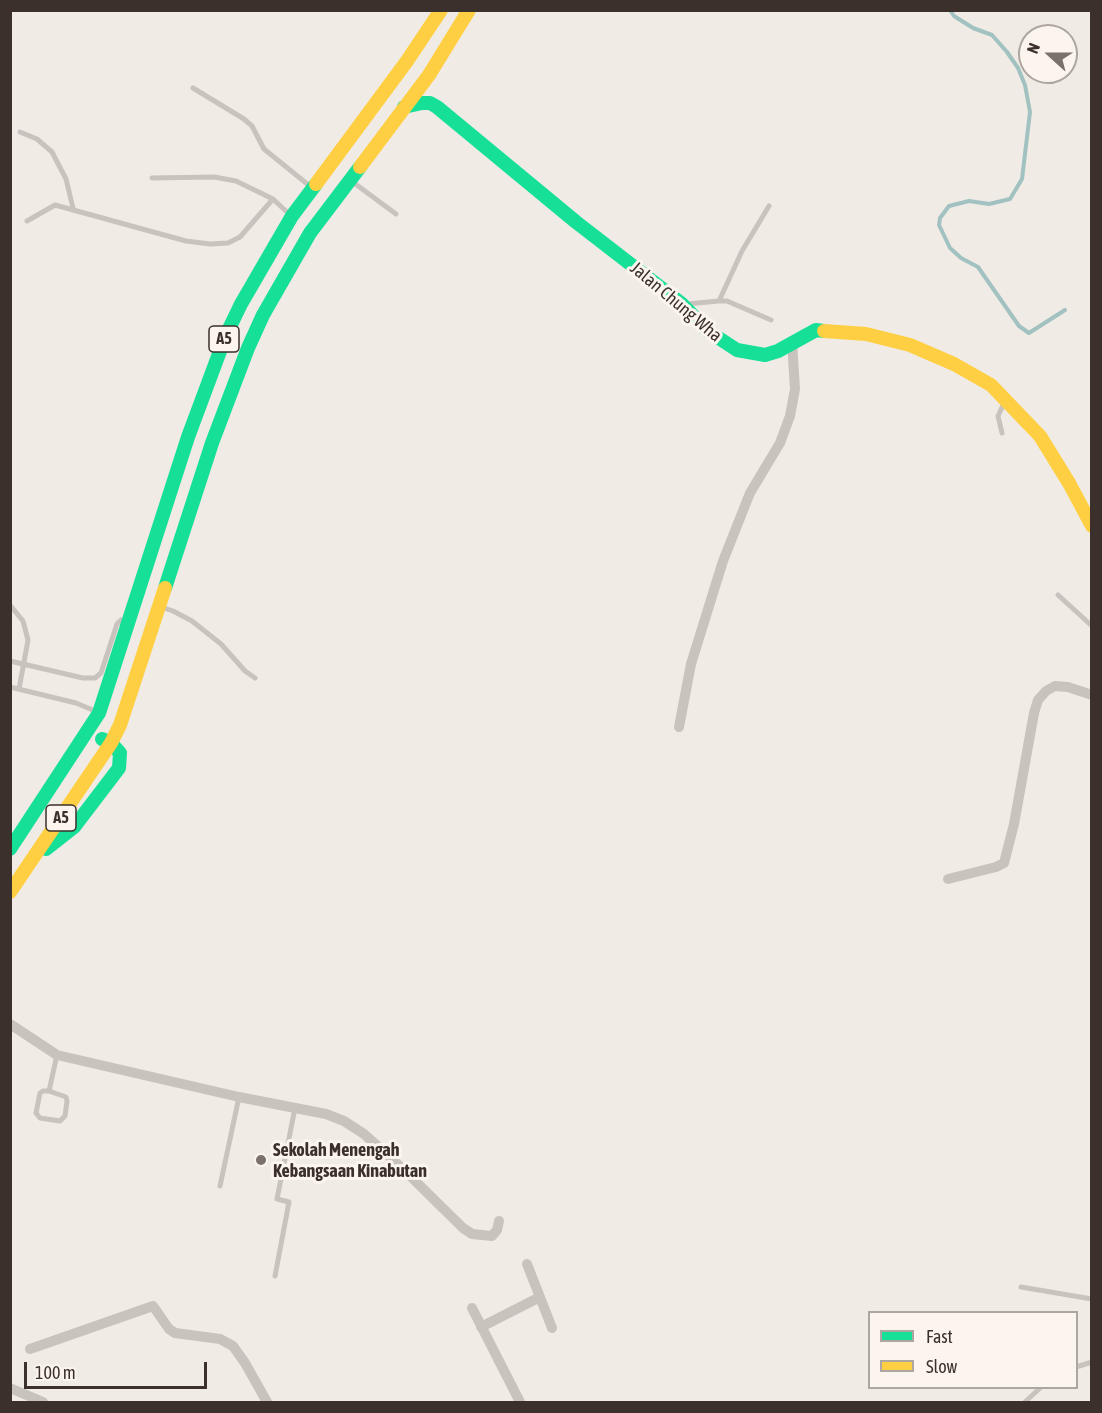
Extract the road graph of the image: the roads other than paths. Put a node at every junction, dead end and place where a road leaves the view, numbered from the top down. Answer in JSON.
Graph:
{"nodes":[{"id":1,"x":441,"y":10,"type":"edge"},
{"id":2,"x":469,"y":10,"type":"edge"},
{"id":3,"x":193,"y":88,"type":"dead end"},
{"id":4,"x":404,"y":108,"type":"junction"},
{"id":5,"x":20,"y":132,"type":"dead end"},
{"id":6,"x":152,"y":178,"type":"dead end"},
{"id":7,"x":349,"y":180,"type":"junction"},
{"id":8,"x":312,"y":188,"type":"junction"},
{"id":9,"x":273,"y":199,"type":"junction"},
{"id":10,"x":769,"y":206,"type":"dead end"},
{"id":11,"x":73,"y":208,"type":"junction"},
{"id":12,"x":396,"y":214,"type":"dead end"},
{"id":13,"x":292,"y":216,"type":"junction"},
{"id":14,"x":27,"y":221,"type":"dead end"},
{"id":15,"x":719,"y":301,"type":"junction"},
{"id":16,"x":682,"y":304,"type":"junction"},
{"id":17,"x":771,"y":320,"type":"dead end"},
{"id":18,"x":792,"y":342,"type":"junction"},
{"id":19,"x":1006,"y":399,"type":"junction"},
{"id":20,"x":1002,"y":433,"type":"dead end"},
{"id":21,"x":1092,"y":526,"type":"edge"},
{"id":22,"x":1058,"y":595,"type":"dead end"},
{"id":23,"x":10,"y":605,"type":"edge"},
{"id":24,"x":159,"y":607,"type":"junction"},
{"id":25,"x":132,"y":613,"type":"junction"},
{"id":26,"x":1092,"y":626,"type":"edge"},
{"id":27,"x":10,"y":661,"type":"edge"},
{"id":28,"x":25,"y":665,"type":"junction"},
{"id":29,"x":255,"y":678,"type":"dead end"},
{"id":30,"x":10,"y":687,"type":"edge"},
{"id":31,"x":19,"y":689,"type":"junction"},
{"id":32,"x":1092,"y":695,"type":"edge"},
{"id":33,"x":99,"y":713,"type":"junction"},
{"id":34,"x":120,"y":725,"type":"junction"},
{"id":35,"x":679,"y":727,"type":"dead end"},
{"id":36,"x":111,"y":743,"type":"junction"},
{"id":37,"x":13,"y":845,"type":"edge"},
{"id":38,"x":37,"y":854,"type":"junction"},
{"id":39,"x":948,"y":879,"type":"dead end"},
{"id":40,"x":10,"y":892,"type":"edge"},
{"id":41,"x":10,"y":1024,"type":"edge"},
{"id":42,"x":57,"y":1055,"type":"junction"},
{"id":43,"x":49,"y":1091,"type":"junction"},
{"id":44,"x":239,"y":1096,"type":"junction"},
{"id":45,"x":295,"y":1107,"type":"junction"},
{"id":46,"x":220,"y":1186,"type":"dead end"},
{"id":47,"x":499,"y":1221,"type":"dead end"},
{"id":48,"x":527,"y":1264,"type":"dead end"},
{"id":49,"x":275,"y":1276,"type":"dead end"},
{"id":50,"x":1021,"y":1287,"type":"dead end"},
{"id":51,"x":540,"y":1297,"type":"junction"},
{"id":52,"x":1092,"y":1299,"type":"edge"},
{"id":53,"x":472,"y":1308,"type":"dead end"},
{"id":54,"x":481,"y":1327,"type":"junction"},
{"id":55,"x":552,"y":1328,"type":"dead end"},
{"id":56,"x":30,"y":1350,"type":"dead end"},
{"id":57,"x":10,"y":1388,"type":"edge"},
{"id":58,"x":1039,"y":1389,"type":"edge"},
{"id":59,"x":43,"y":1402,"type":"edge"},
{"id":60,"x":267,"y":1402,"type":"edge"},
{"id":61,"x":520,"y":1402,"type":"edge"},
{"id":62,"x":1025,"y":1402,"type":"edge"}],
"edges":[{"from":1,"to":8,"type":"main road","number":"A5"},
{"from":2,"to":4,"type":"main road","number":"A5"},
{"from":3,"to":8,"type":"lane"},
{"from":4,"to":7,"type":"main road","number":"A5"},
{"from":4,"to":16,"type":"main road","name":"Jalan Chung Wha"},
{"from":5,"to":11,"type":"lane"},
{"from":6,"to":9,"type":"lane"},
{"from":7,"to":12,"type":"lane"},
{"from":7,"to":24,"type":"main road","number":"A5"},
{"from":8,"to":13,"type":"main road","number":"A5"},
{"from":9,"to":11,"type":"lane"},
{"from":9,"to":13,"type":"lane"},
{"from":10,"to":15,"type":"lane"},
{"from":11,"to":14,"type":"lane"},
{"from":13,"to":25,"type":"main road","number":"A5"},
{"from":15,"to":16,"type":"lane"},
{"from":15,"to":17,"type":"lane"},
{"from":16,"to":18,"type":"main road","name":"Jalan Chung Wha"},
{"from":18,"to":19,"type":"main road","name":"Jalan Chung Wha"},
{"from":18,"to":35,"type":"street"},
{"from":19,"to":20,"type":"lane"},
{"from":19,"to":21,"type":"main road","name":"Jalan Chung Wha"},
{"from":22,"to":26,"type":"lane"},
{"from":23,"to":28,"type":"lane"},
{"from":24,"to":29,"type":"lane"},
{"from":24,"to":34,"type":"main road","number":"A5"},
{"from":25,"to":28,"type":"lane"},
{"from":25,"to":33,"type":"main road","number":"A5"},
{"from":27,"to":28,"type":"lane"},
{"from":28,"to":31,"type":"lane"},
{"from":30,"to":31,"type":"lane"},
{"from":31,"to":33,"type":"lane"},
{"from":32,"to":39,"type":"street"},
{"from":33,"to":34,"type":"main road"},
{"from":33,"to":37,"type":"main road","number":"A5"},
{"from":34,"to":36,"type":"main road","number":"A5"},
{"from":36,"to":37,"type":"main road"},
{"from":36,"to":38,"type":"main road","number":"A5"},
{"from":36,"to":38,"type":"main road"},
{"from":38,"to":40,"type":"main road","number":"A5"},
{"from":41,"to":42,"type":"street"},
{"from":42,"to":43,"type":"lane"},
{"from":42,"to":44,"type":"street"},
{"from":43,"to":43,"type":"lane"},
{"from":44,"to":45,"type":"street"},
{"from":44,"to":46,"type":"lane"},
{"from":45,"to":47,"type":"street"},
{"from":45,"to":49,"type":"lane"},
{"from":48,"to":51,"type":"street"},
{"from":50,"to":52,"type":"lane"},
{"from":51,"to":54,"type":"street"},
{"from":51,"to":55,"type":"street"},
{"from":53,"to":54,"type":"street"},
{"from":54,"to":61,"type":"street"},
{"from":56,"to":60,"type":"street"},
{"from":57,"to":59,"type":"street"},
{"from":58,"to":62,"type":"lane"}]}
